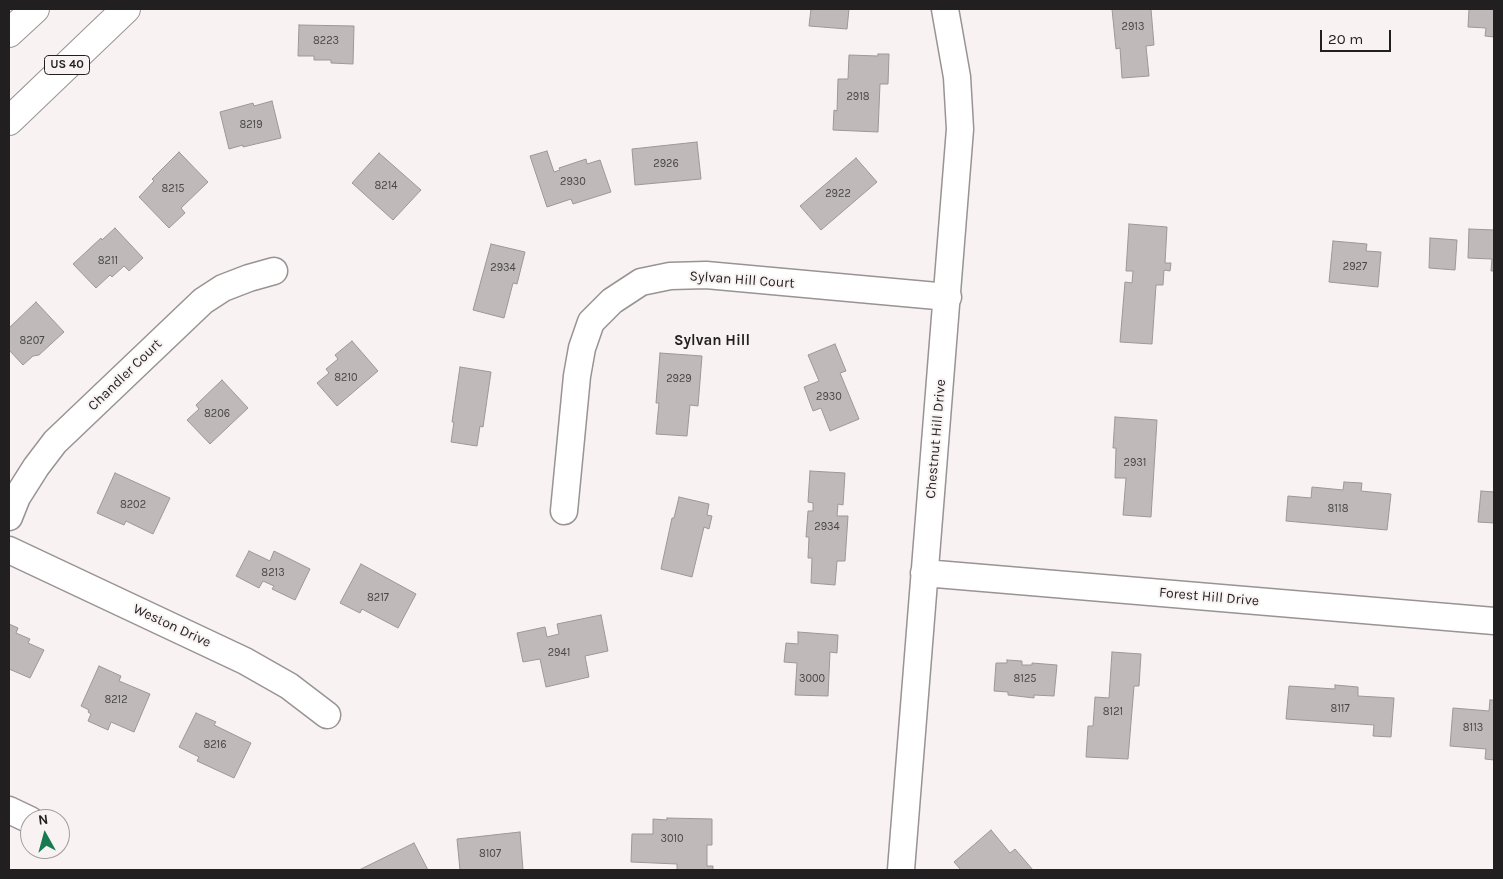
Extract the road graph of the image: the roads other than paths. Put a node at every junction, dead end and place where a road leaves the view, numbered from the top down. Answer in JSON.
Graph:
{"nodes":[{"id":1,"x":35,"y":9,"type":"edge"},
{"id":2,"x":126,"y":9,"type":"edge"},
{"id":3,"x":945,"y":9,"type":"edge"},
{"id":4,"x":9,"y":33,"type":"edge"},
{"id":5,"x":9,"y":121,"type":"edge"},
{"id":6,"x":274,"y":271,"type":"dead end"},
{"id":7,"x":948,"y":297,"type":"junction"},
{"id":8,"x":564,"y":511,"type":"dead end"},
{"id":9,"x":9,"y":517,"type":"edge"},
{"id":10,"x":9,"y":550,"type":"edge"},
{"id":11,"x":924,"y":572,"type":"junction"},
{"id":12,"x":1494,"y":621,"type":"edge"},
{"id":13,"x":327,"y":715,"type":"dead end"},
{"id":14,"x":901,"y":870,"type":"edge"}],
"edges":[{"from":1,"to":4,"type":"main road"},
{"from":2,"to":5,"type":"main road","number":"US 40"},
{"from":3,"to":7,"type":"street","name":"Chestnut Hill Drive"},
{"from":6,"to":9,"type":"street","name":"Chandler Court"},
{"from":7,"to":8,"type":"street","name":"Sylvan Hill Court"},
{"from":7,"to":11,"type":"street","name":"Chestnut Hill Drive"},
{"from":10,"to":13,"type":"street","name":"Weston Drive"},
{"from":11,"to":12,"type":"street","name":"Forest Hill Drive"},
{"from":11,"to":14,"type":"street","name":"Chestnut Hill Drive"}]}
